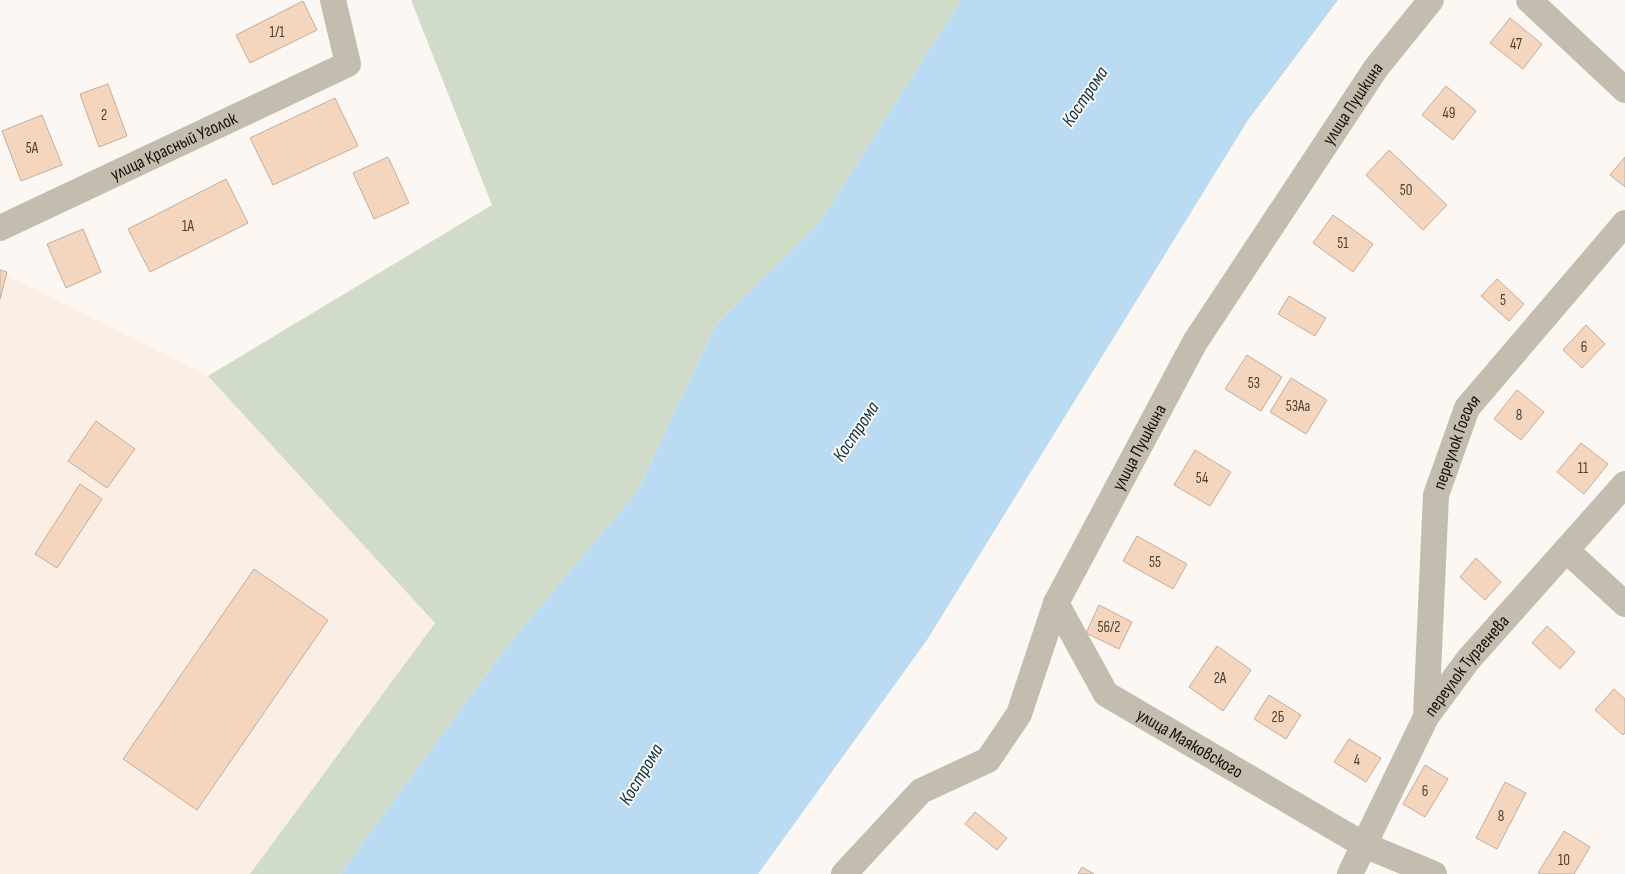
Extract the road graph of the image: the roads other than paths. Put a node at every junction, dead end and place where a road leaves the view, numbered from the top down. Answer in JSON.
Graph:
{"nodes":[{"id":1,"x":333,"y":0,"type":"edge"},
{"id":2,"x":1431,"y":0,"type":"edge"},
{"id":3,"x":1529,"y":0,"type":"edge"},
{"id":4,"x":1625,"y":90,"type":"edge"},
{"id":5,"x":1625,"y":223,"type":"edge"},
{"id":6,"x":0,"y":228,"type":"edge"},
{"id":7,"x":1625,"y":484,"type":"edge"},
{"id":8,"x":1566,"y":550,"type":"junction"},
{"id":9,"x":1056,"y":603,"type":"junction"},
{"id":10,"x":1625,"y":604,"type":"edge"},
{"id":11,"x":1426,"y":717,"type":"junction"},
{"id":12,"x":1364,"y":845,"type":"junction"},
{"id":13,"x":844,"y":874,"type":"edge"},
{"id":14,"x":1350,"y":874,"type":"edge"},
{"id":15,"x":1434,"y":874,"type":"edge"}],
"edges":[{"from":1,"to":6,"type":"street","name":"улица Красный Уголок"},
{"from":2,"to":9,"type":"street","name":"улица Пушкина"},
{"from":3,"to":4,"type":"street"},
{"from":5,"to":11,"type":"street","name":"переулок Гоголя"},
{"from":7,"to":8,"type":"street","name":"переулок Тургенева"},
{"from":8,"to":10,"type":"street"},
{"from":8,"to":11,"type":"street","name":"переулок Тургенева"},
{"from":9,"to":12,"type":"street","name":"улица Маяковского"},
{"from":9,"to":13,"type":"street","name":"улица Пушкина"},
{"from":11,"to":12,"type":"street","name":"переулок Тургенева"},
{"from":12,"to":14,"type":"street","name":"переулок Тургенева"},
{"from":12,"to":15,"type":"street","name":"улица Маяковского"}]}
